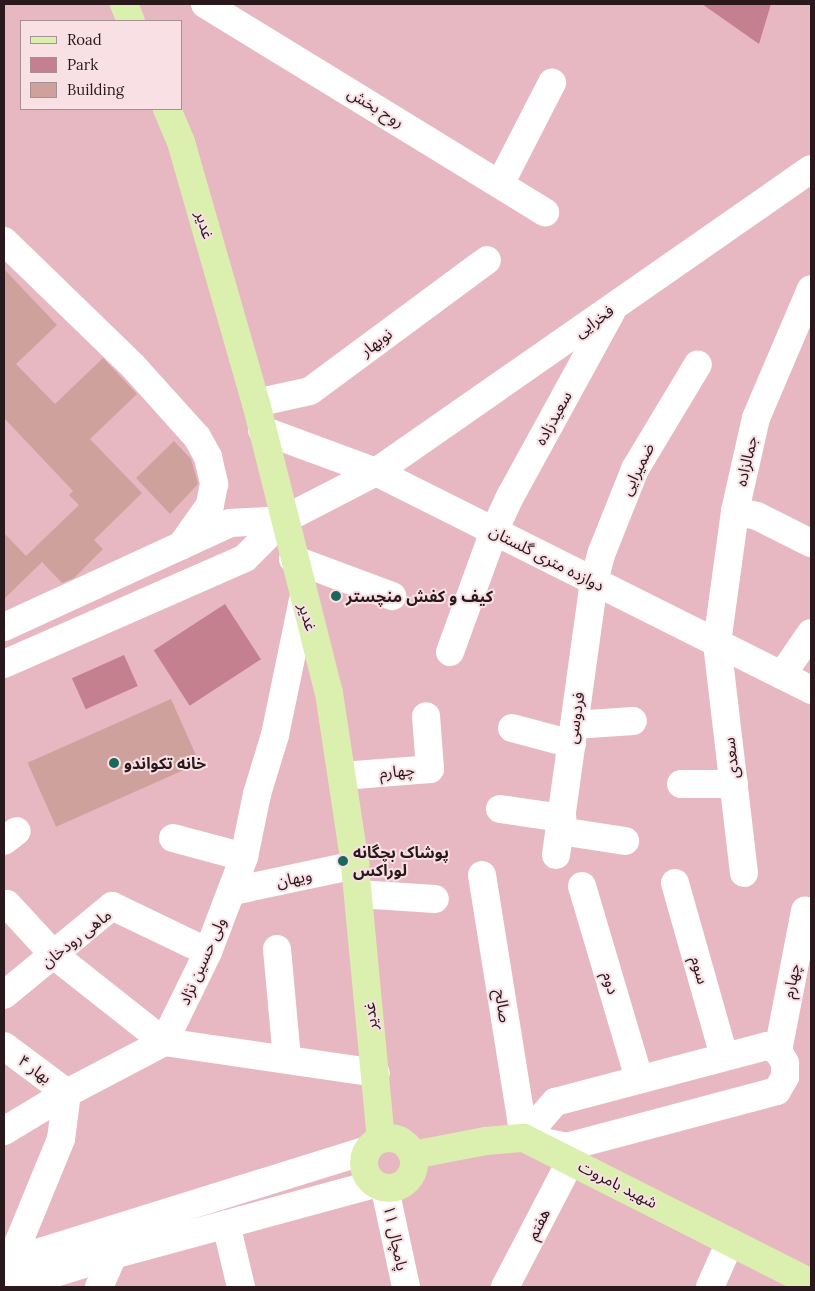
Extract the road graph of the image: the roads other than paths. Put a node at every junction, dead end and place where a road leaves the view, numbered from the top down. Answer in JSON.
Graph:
{"nodes":[{"id":1,"x":124,"y":4,"type":"edge"},
{"id":2,"x":205,"y":4,"type":"edge"},
{"id":3,"x":131,"y":20,"type":"edge"},
{"id":4,"x":552,"y":83,"type":"dead end"},
{"id":5,"x":167,"y":110,"type":"edge"},
{"id":6,"x":811,"y":170,"type":"edge"},
{"id":7,"x":500,"y":184,"type":"junction"},
{"id":8,"x":545,"y":212,"type":"dead end"},
{"id":9,"x":4,"y":241,"type":"edge"},
{"id":10,"x":487,"y":260,"type":"dead end"},
{"id":11,"x":811,"y":289,"type":"edge"},
{"id":12,"x":614,"y":307,"type":"junction"},
{"id":13,"x":698,"y":364,"type":"dead end"},
{"id":14,"x":256,"y":403,"type":"junction"},
{"id":15,"x":262,"y":430,"type":"junction"},
{"id":16,"x":376,"y":472,"type":"junction"},
{"id":17,"x":735,"y":511,"type":"junction"},
{"id":18,"x":283,"y":520,"type":"junction"},
{"id":19,"x":494,"y":531,"type":"junction"},
{"id":20,"x":811,"y":543,"type":"edge"},
{"id":21,"x":181,"y":546,"type":"junction"},
{"id":22,"x":293,"y":559,"type":"junction"},
{"id":23,"x":594,"y":581,"type":"junction"},
{"id":24,"x":392,"y":596,"type":"dead end"},
{"id":25,"x":303,"y":600,"type":"junction"},
{"id":26,"x":4,"y":627,"type":"edge"},
{"id":27,"x":811,"y":633,"type":"edge"},
{"id":28,"x":717,"y":643,"type":"junction"},
{"id":29,"x":450,"y":652,"type":"dead end"},
{"id":30,"x":4,"y":664,"type":"edge"},
{"id":31,"x":782,"y":675,"type":"junction"},
{"id":32,"x":811,"y":690,"type":"edge"},
{"id":33,"x":426,"y":716,"type":"dead end"},
{"id":34,"x":633,"y":721,"type":"dead end"},
{"id":35,"x":512,"y":728,"type":"dead end"},
{"id":36,"x":573,"y":734,"type":"junction"},
{"id":37,"x":342,"y":776,"type":"junction"},
{"id":38,"x":681,"y":784,"type":"dead end"},
{"id":39,"x":734,"y":784,"type":"junction"},
{"id":40,"x":500,"y":810,"type":"dead end"},
{"id":41,"x":559,"y":834,"type":"junction"},
{"id":42,"x":173,"y":838,"type":"dead end"},
{"id":43,"x":625,"y":840,"type":"dead end"},
{"id":44,"x":244,"y":858,"type":"junction"},
{"id":45,"x":355,"y":865,"type":"junction"},
{"id":46,"x":744,"y":873,"type":"dead end"},
{"id":47,"x":482,"y":875,"type":"dead end"},
{"id":48,"x":675,"y":883,"type":"dead end"},
{"id":49,"x":582,"y":886,"type":"dead end"},
{"id":50,"x":233,"y":891,"type":"junction"},
{"id":51,"x":358,"y":894,"type":"junction"},
{"id":52,"x":435,"y":899,"type":"dead end"},
{"id":53,"x":7,"y":904,"type":"dead end"},
{"id":54,"x":805,"y":911,"type":"dead end"},
{"id":55,"x":277,"y":949,"type":"dead end"},
{"id":56,"x":208,"y":952,"type":"junction"},
{"id":57,"x":54,"y":955,"type":"junction"},
{"id":58,"x":4,"y":995,"type":"edge"},
{"id":59,"x":164,"y":1042,"type":"junction"},
{"id":60,"x":4,"y":1046,"type":"edge"},
{"id":61,"x":778,"y":1051,"type":"junction"},
{"id":62,"x":724,"y":1056,"type":"junction"},
{"id":63,"x":287,"y":1058,"type":"junction"},
{"id":64,"x":376,"y":1073,"type":"junction"},
{"id":65,"x":639,"y":1079,"type":"junction"},
{"id":66,"x":67,"y":1093,"type":"junction"},
{"id":67,"x":4,"y":1131,"type":"edge"},
{"id":68,"x":524,"y":1138,"type":"junction"},
{"id":69,"x":374,"y":1144,"type":"junction"},
{"id":70,"x":413,"y":1156,"type":"junction"},
{"id":71,"x":571,"y":1160,"type":"junction"},
{"id":72,"x":379,"y":1186,"type":"junction"},
{"id":73,"x":226,"y":1224,"type":"junction"},
{"id":74,"x":730,"y":1242,"type":"junction"},
{"id":75,"x":110,"y":1243,"type":"junction"},
{"id":76,"x":8,"y":1275,"type":"edge"},
{"id":77,"x":811,"y":1283,"type":"edge"},
{"id":78,"x":99,"y":1287,"type":"edge"},
{"id":79,"x":242,"y":1287,"type":"edge"},
{"id":80,"x":406,"y":1287,"type":"edge"},
{"id":81,"x":505,"y":1287,"type":"edge"},
{"id":82,"x":710,"y":1287,"type":"edge"}],
"edges":[{"from":1,"to":3,"type":"main road"},
{"from":2,"to":7,"type":"street","name":"روح بخش"},
{"from":4,"to":7,"type":"street"},
{"from":5,"to":14,"type":"main road","name":"غدیر"},
{"from":6,"to":12,"type":"street","name":"فخرایی"},
{"from":7,"to":8,"type":"street","name":"روح بخش"},
{"from":9,"to":21,"type":"street"},
{"from":10,"to":14,"type":"street","name":"نوبهار"},
{"from":11,"to":17,"type":"street","name":"جمالزاده"},
{"from":12,"to":16,"type":"street","name":"فخرایی"},
{"from":12,"to":19,"type":"street","name":"سعیدزاده"},
{"from":13,"to":23,"type":"street","name":"ضمیرایی"},
{"from":14,"to":15,"type":"main road","name":"غدیر"},
{"from":15,"to":16,"type":"street","name":"دوازده متری گلستان"},
{"from":15,"to":18,"type":"main road","name":"غدیر"},
{"from":16,"to":18,"type":"street"},
{"from":16,"to":19,"type":"street","name":"دوازده متری گلستان"},
{"from":17,"to":20,"type":"street"},
{"from":17,"to":28,"type":"street","name":"جمالزاده"},
{"from":18,"to":21,"type":"street"},
{"from":18,"to":22,"type":"main road","name":"غدیر"},
{"from":18,"to":30,"type":"street"},
{"from":19,"to":23,"type":"street","name":"دوازده متری گلستان"},
{"from":19,"to":29,"type":"street","name":"سعیدزاده"},
{"from":21,"to":26,"type":"street"},
{"from":22,"to":24,"type":"street"},
{"from":22,"to":25,"type":"main road","name":"غدیر"},
{"from":23,"to":28,"type":"street","name":"دوازده متری گلستان"},
{"from":23,"to":36,"type":"street","name":"فردوسی"},
{"from":25,"to":37,"type":"main road","name":"غدیر"},
{"from":25,"to":44,"type":"street","name":"ولی حسین نژاد"},
{"from":27,"to":31,"type":"street"},
{"from":28,"to":31,"type":"street","name":"دوازده متری گلستان"},
{"from":28,"to":39,"type":"street","name":"سعدی"},
{"from":31,"to":32,"type":"street","name":"دوازده متری گلستان"},
{"from":33,"to":37,"type":"street","name":"چهارم"},
{"from":34,"to":36,"type":"street"},
{"from":35,"to":36,"type":"street"},
{"from":36,"to":41,"type":"street","name":"فردوسی"},
{"from":37,"to":45,"type":"main road","name":"غدیر"},
{"from":38,"to":39,"type":"street"},
{"from":39,"to":46,"type":"street","name":"سعدی"},
{"from":40,"to":41,"type":"street"},
{"from":41,"to":43,"type":"street"},
{"from":42,"to":44,"type":"street"},
{"from":44,"to":50,"type":"street","name":"ولی حسین نژاد"},
{"from":45,"to":50,"type":"street","name":"ویهان"},
{"from":45,"to":51,"type":"main road","name":"غدیر"},
{"from":47,"to":68,"type":"street","name":"صالح"},
{"from":48,"to":62,"type":"street","name":"سوم"},
{"from":49,"to":65,"type":"street","name":"دوم"},
{"from":50,"to":56,"type":"street","name":"ولی حسین نژاد"},
{"from":51,"to":52,"type":"street"},
{"from":51,"to":64,"type":"main road","name":"غدیر"},
{"from":53,"to":57,"type":"street"},
{"from":54,"to":61,"type":"street","name":"چهارم"},
{"from":55,"to":63,"type":"street"},
{"from":56,"to":57,"type":"street","name":"ماهی رودخان"},
{"from":56,"to":59,"type":"street","name":"ولی حسین نژاد"},
{"from":57,"to":58,"type":"street","name":"ماهی رودخان"},
{"from":57,"to":59,"type":"street"},
{"from":59,"to":63,"type":"street"},
{"from":59,"to":66,"type":"street"},
{"from":60,"to":66,"type":"street","name":"بهار ۴"},
{"from":61,"to":62,"type":"street"},
{"from":61,"to":68,"type":"street"},
{"from":62,"to":65,"type":"street"},
{"from":63,"to":64,"type":"street"},
{"from":64,"to":69,"type":"main road","name":"غدیر"},
{"from":65,"to":68,"type":"street"},
{"from":66,"to":67,"type":"street"},
{"from":66,"to":76,"type":"street"},
{"from":68,"to":70,"type":"main road","name":"شهید بامروت"},
{"from":68,"to":71,"type":"main road","name":"شهید بامروت"},
{"from":69,"to":70,"type":"main road"},
{"from":69,"to":72,"type":"main road"},
{"from":69,"to":75,"type":"street"},
{"from":70,"to":72,"type":"main road"},
{"from":71,"to":74,"type":"main road","name":"شهید بامروت"},
{"from":71,"to":81,"type":"street","name":"هفتم"},
{"from":72,"to":73,"type":"street"},
{"from":72,"to":80,"type":"street","name":"پامچال ۱۱"},
{"from":73,"to":75,"type":"street"},
{"from":73,"to":79,"type":"street"},
{"from":74,"to":77,"type":"main road","name":"شهید بامروت"},
{"from":74,"to":82,"type":"street"},
{"from":75,"to":76,"type":"street"},
{"from":75,"to":78,"type":"street"}]}
